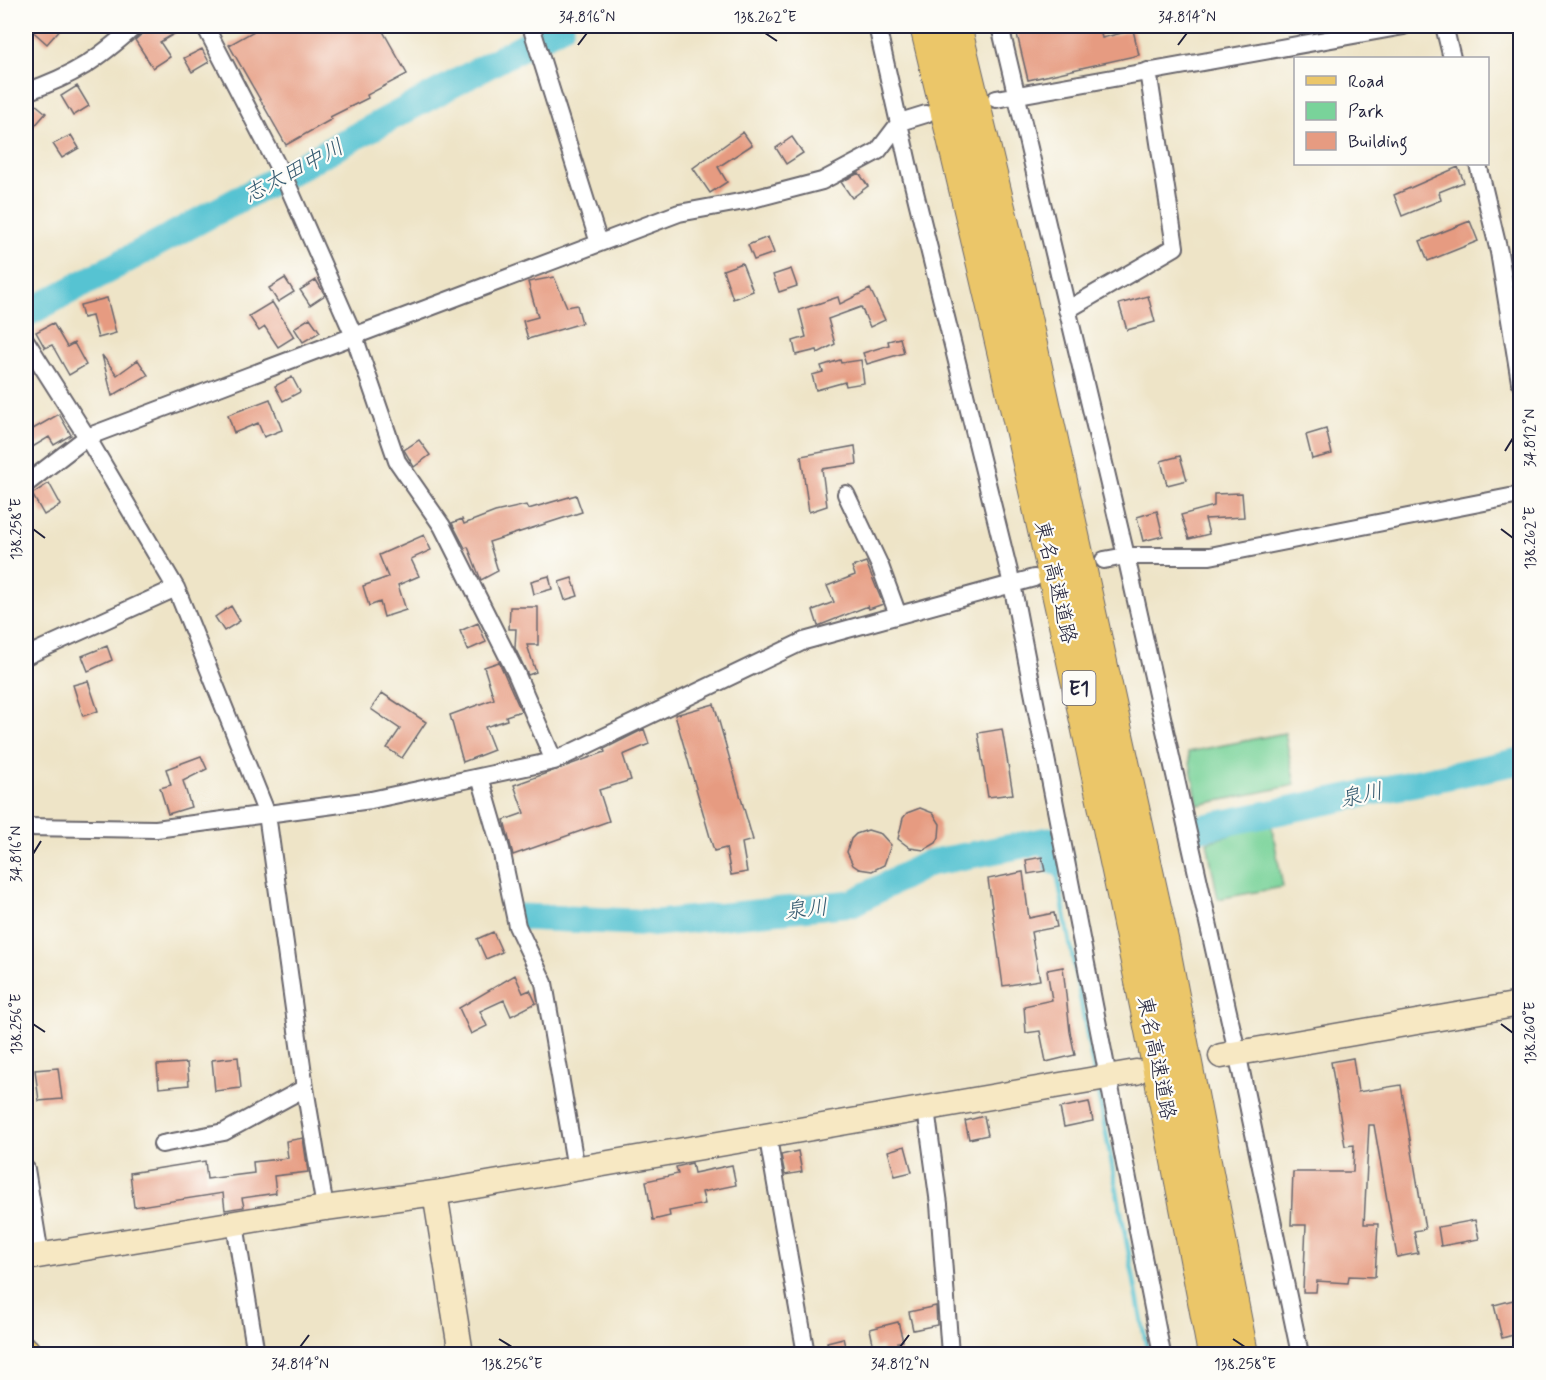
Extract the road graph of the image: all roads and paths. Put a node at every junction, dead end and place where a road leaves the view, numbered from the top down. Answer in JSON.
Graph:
{"nodes":[{"id":1,"x":135,"y":26,"type":"edge"},
{"id":2,"x":205,"y":26,"type":"edge"},
{"id":3,"x":531,"y":26,"type":"edge"},
{"id":4,"x":877,"y":26,"type":"edge"},
{"id":5,"x":926,"y":26,"type":"edge"},
{"id":6,"x":955,"y":26,"type":"edge"},
{"id":7,"x":1000,"y":26,"type":"edge"},
{"id":8,"x":1404,"y":26,"type":"edge"},
{"id":9,"x":1444,"y":26,"type":"edge"},
{"id":10,"x":1452,"y":57,"type":"edge"},
{"id":11,"x":1148,"y":71,"type":"junction"},
{"id":12,"x":26,"y":92,"type":"edge"},
{"id":13,"x":1016,"y":94,"type":"junction"},
{"id":14,"x":996,"y":99,"type":"dead end"},
{"id":15,"x":926,"y":114,"type":"dead end"},
{"id":16,"x":900,"y":122,"type":"junction"},
{"id":17,"x":1478,"y":165,"type":"edge"},
{"id":18,"x":599,"y":243,"type":"junction"},
{"id":19,"x":1067,"y":310,"type":"junction"},
{"id":20,"x":354,"y":336,"type":"junction"},
{"id":21,"x":26,"y":340,"type":"edge"},
{"id":22,"x":1521,"y":382,"type":"edge"},
{"id":23,"x":87,"y":437,"type":"junction"},
{"id":24,"x":26,"y":484,"type":"edge"},
{"id":25,"x":846,"y":494,"type":"dead end"},
{"id":26,"x":1521,"y":495,"type":"edge"},
{"id":27,"x":1126,"y":556,"type":"junction"},
{"id":28,"x":1104,"y":560,"type":"dead end"},
{"id":29,"x":1034,"y":578,"type":"dead end"},
{"id":30,"x":1012,"y":584,"type":"junction"},
{"id":31,"x":176,"y":588,"type":"junction"},
{"id":32,"x":898,"y":615,"type":"junction"},
{"id":33,"x":26,"y":656,"type":"edge"},
{"id":34,"x":554,"y":761,"type":"junction"},
{"id":35,"x":480,"y":777,"type":"junction"},
{"id":36,"x":267,"y":814,"type":"junction"},
{"id":37,"x":26,"y":827,"type":"edge"},
{"id":38,"x":1521,"y":1005,"type":"edge"},
{"id":39,"x":1229,"y":1054,"type":"junction"},
{"id":40,"x":1136,"y":1072,"type":"dead end"},
{"id":41,"x":1101,"y":1078,"type":"junction"},
{"id":42,"x":305,"y":1088,"type":"junction"},
{"id":43,"x":926,"y":1109,"type":"junction"},
{"id":44,"x":767,"y":1133,"type":"junction"},
{"id":45,"x":162,"y":1144,"type":"dead end"},
{"id":46,"x":576,"y":1169,"type":"junction"},
{"id":47,"x":26,"y":1170,"type":"edge"},
{"id":48,"x":435,"y":1193,"type":"junction"},
{"id":49,"x":325,"y":1208,"type":"junction"},
{"id":50,"x":235,"y":1224,"type":"junction"},
{"id":51,"x":33,"y":1257,"type":"edge"},
{"id":52,"x":256,"y":1354,"type":"edge"},
{"id":53,"x":461,"y":1354,"type":"edge"},
{"id":54,"x":806,"y":1354,"type":"edge"},
{"id":55,"x":950,"y":1354,"type":"edge"},
{"id":56,"x":1162,"y":1354,"type":"edge"},
{"id":57,"x":1214,"y":1354,"type":"edge"},
{"id":58,"x":1242,"y":1354,"type":"edge"},
{"id":59,"x":1300,"y":1354,"type":"edge"}],
"edges":[{"from":1,"to":12,"type":"street"},
{"from":2,"to":20,"type":"street"},
{"from":3,"to":18,"type":"street"},
{"from":4,"to":16,"type":"street"},
{"from":5,"to":57,"type":"highway","name":"東名高速道路","number":"E1"},
{"from":6,"to":58,"type":"highway","name":"東名高速道路","number":"E1"},
{"from":7,"to":13,"type":"street"},
{"from":8,"to":11,"type":"street"},
{"from":9,"to":10,"type":"street"},
{"from":11,"to":13,"type":"street"},
{"from":11,"to":19,"type":"street"},
{"from":13,"to":14,"type":"street"},
{"from":13,"to":19,"type":"street"},
{"from":15,"to":16,"type":"street"},
{"from":16,"to":18,"type":"street"},
{"from":16,"to":30,"type":"street"},
{"from":17,"to":22,"type":"street"},
{"from":18,"to":20,"type":"street"},
{"from":19,"to":27,"type":"street"},
{"from":20,"to":23,"type":"street"},
{"from":20,"to":34,"type":"street"},
{"from":21,"to":23,"type":"street"},
{"from":23,"to":24,"type":"street"},
{"from":23,"to":31,"type":"street"},
{"from":25,"to":32,"type":"street"},
{"from":26,"to":27,"type":"street"},
{"from":27,"to":28,"type":"street"},
{"from":27,"to":39,"type":"street"},
{"from":29,"to":30,"type":"street"},
{"from":30,"to":32,"type":"street"},
{"from":30,"to":41,"type":"street"},
{"from":31,"to":33,"type":"street"},
{"from":31,"to":36,"type":"street"},
{"from":32,"to":34,"type":"street"},
{"from":34,"to":35,"type":"street"},
{"from":35,"to":36,"type":"street"},
{"from":35,"to":46,"type":"street"},
{"from":36,"to":37,"type":"street"},
{"from":36,"to":42,"type":"street"},
{"from":38,"to":39,"type":"street"},
{"from":39,"to":59,"type":"street"},
{"from":40,"to":41,"type":"street"},
{"from":41,"to":43,"type":"street"},
{"from":41,"to":56,"type":"street"},
{"from":42,"to":45,"type":"street"},
{"from":42,"to":49,"type":"street"},
{"from":43,"to":44,"type":"street"},
{"from":43,"to":55,"type":"street"},
{"from":44,"to":46,"type":"street"},
{"from":44,"to":54,"type":"street"},
{"from":46,"to":48,"type":"street"},
{"from":47,"to":51,"type":"street"},
{"from":48,"to":49,"type":"street"},
{"from":48,"to":53,"type":"street"},
{"from":49,"to":50,"type":"street"},
{"from":50,"to":51,"type":"street"},
{"from":50,"to":52,"type":"street"}]}
